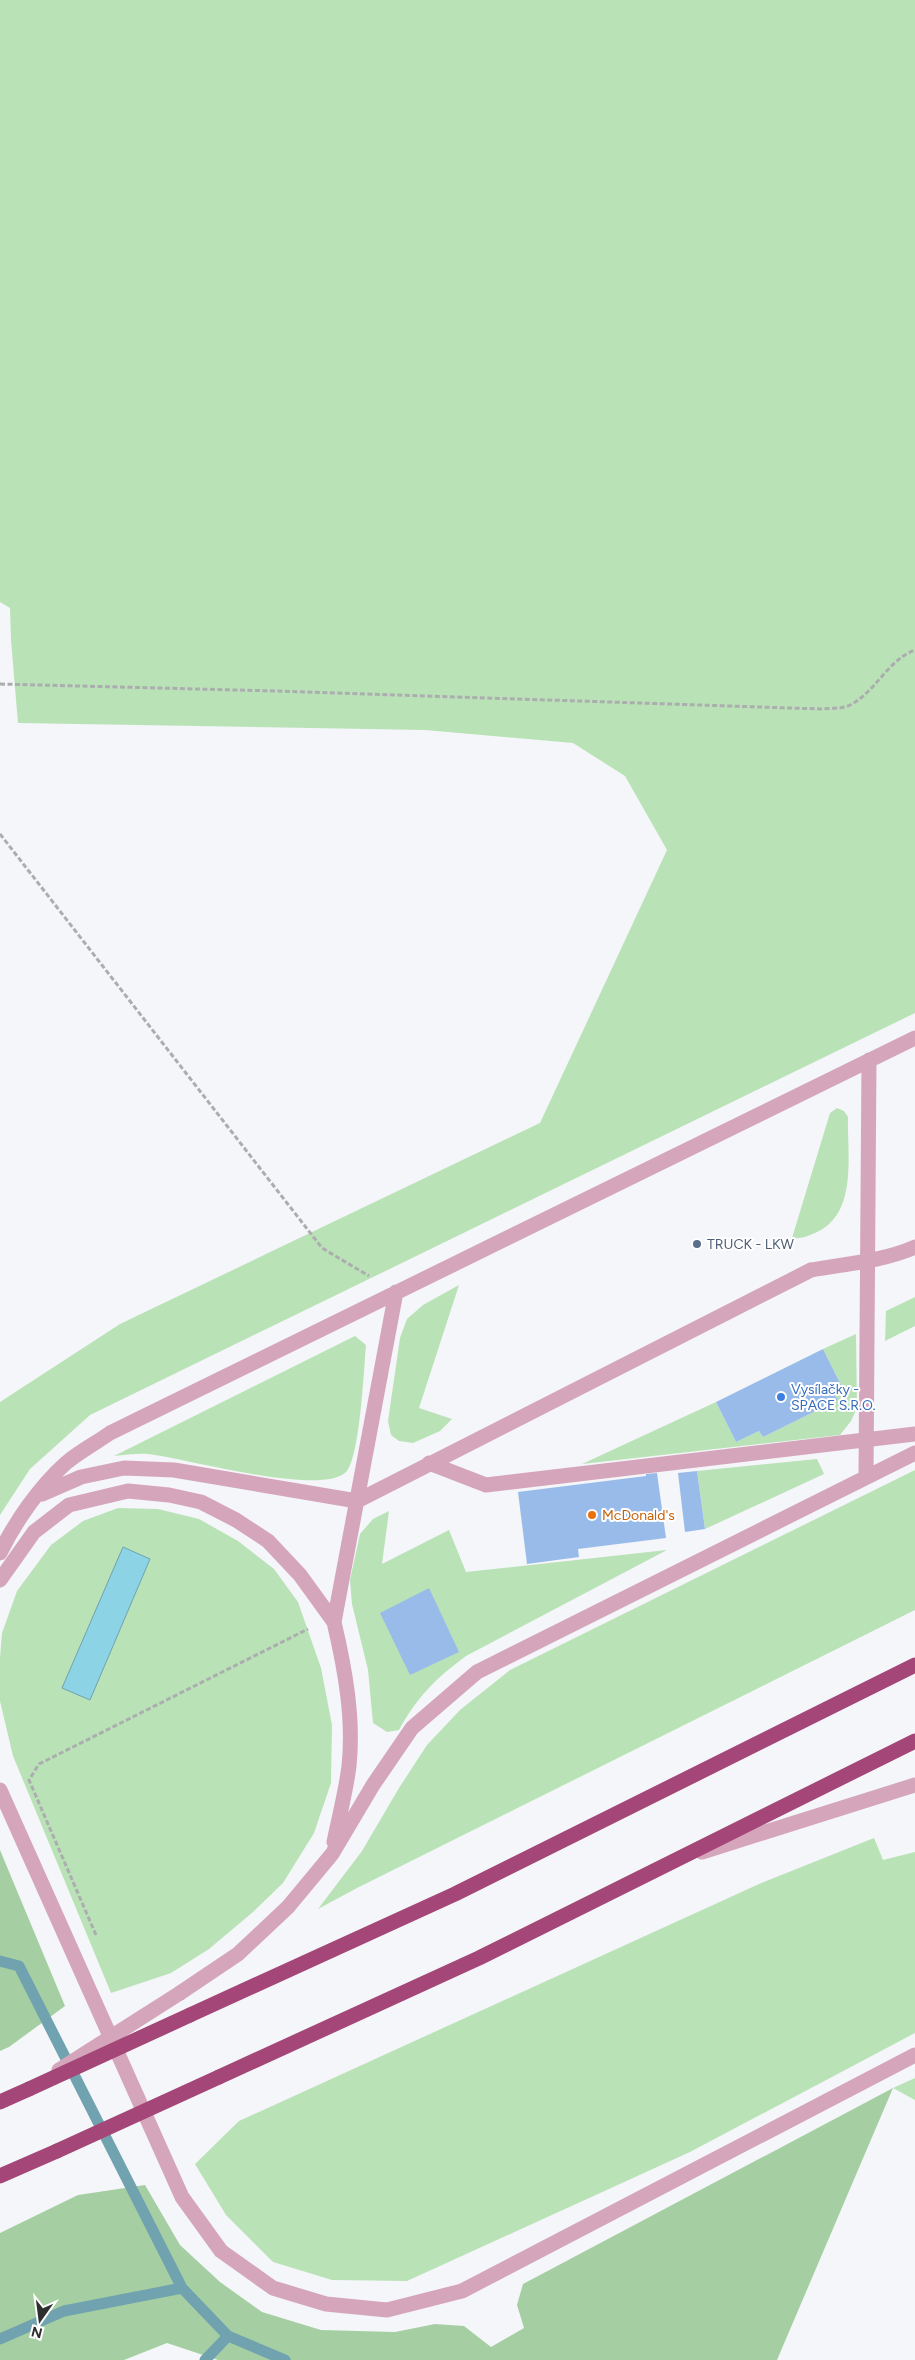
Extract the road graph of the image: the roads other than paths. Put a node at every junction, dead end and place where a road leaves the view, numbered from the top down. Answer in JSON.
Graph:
{"nodes":[{"id":1,"x":915,"y":1038,"type":"edge"},
{"id":2,"x":870,"y":1060,"type":"junction"},
{"id":3,"x":915,"y":1247,"type":"edge"},
{"id":4,"x":868,"y":1260,"type":"junction"},
{"id":5,"x":396,"y":1292,"type":"junction"},
{"id":6,"x":915,"y":1434,"type":"edge"},
{"id":7,"x":866,"y":1439,"type":"junction"},
{"id":8,"x":915,"y":1453,"type":"edge"},
{"id":9,"x":428,"y":1463,"type":"junction"},
{"id":10,"x":866,"y":1477,"type":"junction"},
{"id":11,"x":36,"y":1497,"type":"junction"},
{"id":12,"x":357,"y":1501,"type":"junction"},
{"id":13,"x":0,"y":1553,"type":"edge"},
{"id":14,"x":0,"y":1580,"type":"edge"},
{"id":15,"x":334,"y":1622,"type":"junction"},
{"id":16,"x":915,"y":1665,"type":"edge"},
{"id":17,"x":915,"y":1741,"type":"edge"},
{"id":18,"x":915,"y":1785,"type":"edge"},
{"id":19,"x":0,"y":1790,"type":"edge"},
{"id":20,"x":332,"y":1854,"type":"junction"},
{"id":21,"x":677,"y":1860,"type":"junction"},
{"id":22,"x":915,"y":2055,"type":"edge"},
{"id":23,"x":29,"y":2089,"type":"junction"},
{"id":24,"x":0,"y":2102,"type":"edge"},
{"id":25,"x":0,"y":2176,"type":"edge"}],
"edges":[{"from":1,"to":2,"type":"street"},
{"from":2,"to":4,"type":"street"},
{"from":2,"to":5,"type":"street"},
{"from":3,"to":4,"type":"street"},
{"from":4,"to":7,"type":"street"},
{"from":4,"to":9,"type":"street"},
{"from":5,"to":11,"type":"street"},
{"from":5,"to":12,"type":"street"},
{"from":6,"to":7,"type":"street"},
{"from":7,"to":9,"type":"street"},
{"from":7,"to":10,"type":"street"},
{"from":8,"to":10,"type":"street"},
{"from":9,"to":12,"type":"street"},
{"from":10,"to":20,"type":"street"},
{"from":11,"to":12,"type":"street"},
{"from":11,"to":13,"type":"street"},
{"from":12,"to":15,"type":"street"},
{"from":14,"to":15,"type":"street"},
{"from":15,"to":20,"type":"street"},
{"from":16,"to":23,"type":"highway","bridge":true},
{"from":17,"to":21,"type":"highway"},
{"from":18,"to":21,"type":"street"},
{"from":19,"to":22,"type":"street"},
{"from":20,"to":23,"type":"street","bridge":true},
{"from":21,"to":25,"type":"highway","bridge":true},
{"from":23,"to":24,"type":"highway"}]}
